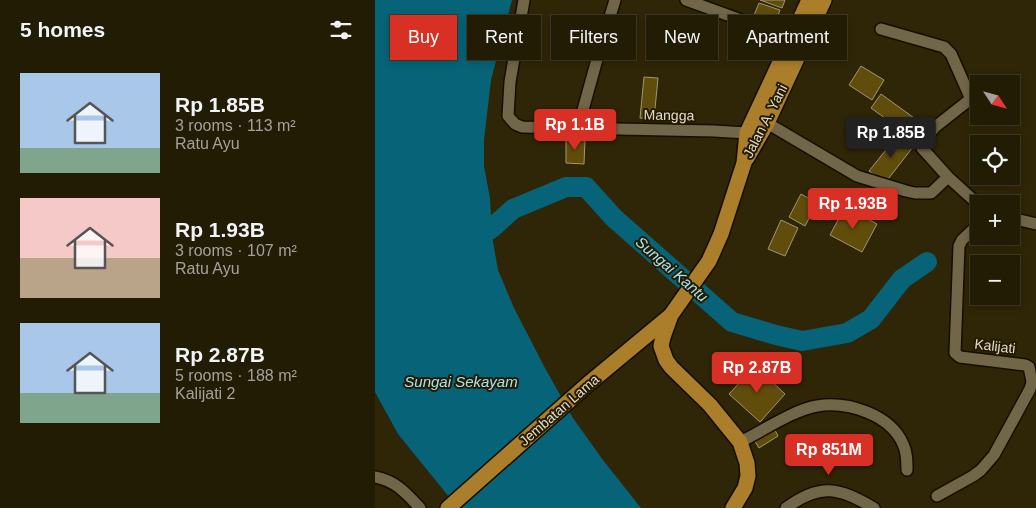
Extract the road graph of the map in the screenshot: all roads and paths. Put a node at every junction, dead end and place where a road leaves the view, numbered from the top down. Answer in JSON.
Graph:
{"nodes":[{"id":1,"x":524,"y":0,"type":"edge"},
{"id":2,"x":615,"y":0,"type":"edge"},
{"id":3,"x":686,"y":0,"type":"edge"},
{"id":4,"x":809,"y":0,"type":"edge"},
{"id":5,"x":823,"y":0,"type":"edge"},
{"id":6,"x":728,"y":15,"type":"edge"},
{"id":7,"x":802,"y":15,"type":"edge"},
{"id":8,"x":881,"y":28,"type":"dead end"},
{"id":9,"x":782,"y":60,"type":"edge"},
{"id":10,"x":767,"y":123,"type":"junction"},
{"id":11,"x":578,"y":128,"type":"junction"},
{"id":12,"x":753,"y":135,"type":"junction"},
{"id":13,"x":948,"y":177,"type":"junction"},
{"id":14,"x":970,"y":197,"type":"edge"},
{"id":15,"x":1020,"y":220,"type":"edge"},
{"id":16,"x":1036,"y":224,"type":"edge"},
{"id":17,"x":970,"y":233,"type":"edge"},
{"id":18,"x":671,"y":315,"type":"junction"},
{"id":19,"x":741,"y":442,"type":"junction"},
{"id":20,"x":907,"y":470,"type":"dead end"},
{"id":21,"x":375,"y":477,"type":"edge"},
{"id":22,"x":937,"y":496,"type":"dead end"},
{"id":23,"x":420,"y":508,"type":"edge"},
{"id":24,"x":448,"y":508,"type":"edge"},
{"id":25,"x":733,"y":508,"type":"edge"},
{"id":26,"x":786,"y":508,"type":"edge"},
{"id":27,"x":874,"y":508,"type":"edge"}],
"edges":[{"from":1,"to":11,"type":"street","name":"Mangga"},
{"from":2,"to":11,"type":"street"},
{"from":3,"to":6,"type":"street"},
{"from":4,"to":7,"type":"highway","name":"Jalan A. Yani"},
{"from":5,"to":10,"type":"highway","name":"Jalan A. Yani"},
{"from":8,"to":13,"type":"street"},
{"from":9,"to":12,"type":"highway","name":"Jalan A. Yani"},
{"from":10,"to":12,"type":"highway","name":"Jalan A. Yani"},
{"from":10,"to":13,"type":"street"},
{"from":11,"to":12,"type":"street","name":"Mangga"},
{"from":12,"to":18,"type":"highway","name":"Jalan A. Yani"},
{"from":13,"to":14,"type":"street"},
{"from":15,"to":16,"type":"street"},
{"from":17,"to":22,"type":"street","name":"Kalijati"},
{"from":18,"to":19,"type":"highway"},
{"from":18,"to":24,"type":"highway","name":"Jembatan Lama"},
{"from":19,"to":20,"type":"street"},
{"from":19,"to":25,"type":"highway"},
{"from":21,"to":23,"type":"street"},
{"from":26,"to":27,"type":"street"}]}
